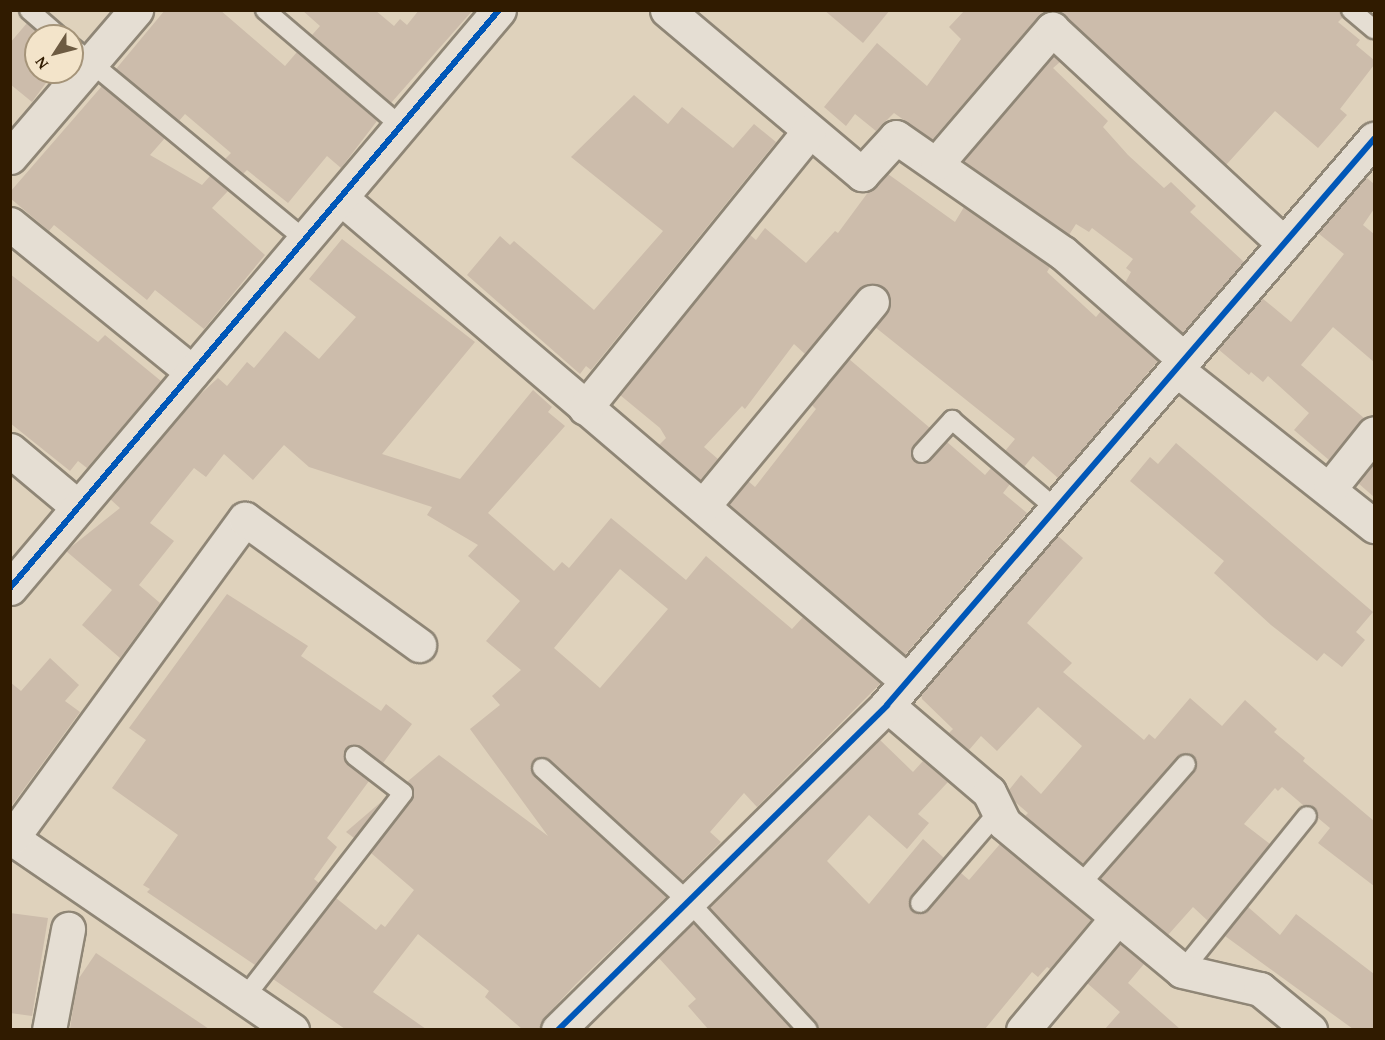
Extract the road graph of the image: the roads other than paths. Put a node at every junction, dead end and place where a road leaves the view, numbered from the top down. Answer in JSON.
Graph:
{"nodes":[{"id":1,"x":29,"y":10,"type":"edge"},
{"id":2,"x":136,"y":10,"type":"edge"},
{"id":3,"x":265,"y":10,"type":"edge"},
{"id":4,"x":499,"y":10,"type":"edge"},
{"id":5,"x":667,"y":10,"type":"edge"},
{"id":6,"x":1351,"y":10,"type":"edge"},
{"id":7,"x":45,"y":24,"type":"edge"},
{"id":8,"x":1374,"y":29,"type":"edge"},
{"id":9,"x":84,"y":53,"type":"edge"},
{"id":10,"x":84,"y":57,"type":"edge"},
{"id":11,"x":61,"y":84,"type":"edge"},
{"id":12,"x":402,"y":127,"type":"junction"},
{"id":13,"x":808,"y":131,"type":"junction"},
{"id":14,"x":1371,"y":150,"type":"edge"},
{"id":15,"x":10,"y":156,"type":"edge"},
{"id":16,"x":937,"y":163,"type":"junction"},
{"id":17,"x":341,"y":198,"type":"junction"},
{"id":18,"x":10,"y":224,"type":"edge"},
{"id":19,"x":305,"y":240,"type":"junction"},
{"id":20,"x":1284,"y":244,"type":"junction"},
{"id":21,"x":873,"y":302,"type":"dead end"},
{"id":22,"x":1180,"y":364,"type":"junction"},
{"id":23,"x":192,"y":372,"type":"junction"},
{"id":24,"x":585,"y":408,"type":"junction"},
{"id":25,"x":1374,"y":433,"type":"edge"},
{"id":26,"x":10,"y":450,"type":"edge"},
{"id":27,"x":922,"y":453,"type":"dead end"},
{"id":28,"x":1330,"y":488,"type":"junction"},
{"id":29,"x":703,"y":506,"type":"junction"},
{"id":30,"x":78,"y":507,"type":"junction"},
{"id":31,"x":1055,"y":508,"type":"junction"},
{"id":32,"x":1374,"y":526,"type":"edge"},
{"id":33,"x":10,"y":588,"type":"edge"},
{"id":34,"x":418,"y":645,"type":"dead end"},
{"id":35,"x":897,"y":693,"type":"junction"},
{"id":36,"x":354,"y":756,"type":"dead end"},
{"id":37,"x":1186,"y":764,"type":"dead end"},
{"id":38,"x":542,"y":768,"type":"dead end"},
{"id":39,"x":999,"y":812,"type":"junction"},
{"id":40,"x":1307,"y":816,"type":"dead end"},
{"id":41,"x":11,"y":837,"type":"edge"},
{"id":42,"x":1078,"y":886,"type":"junction"},
{"id":43,"x":690,"y":903,"type":"junction"},
{"id":44,"x":920,"y":903,"type":"dead end"},
{"id":45,"x":1117,"y":918,"type":"junction"},
{"id":46,"x":68,"y":928,"type":"dead end"},
{"id":47,"x":1182,"y":971,"type":"junction"},
{"id":48,"x":245,"y":997,"type":"junction"},
{"id":49,"x":49,"y":1029,"type":"edge"},
{"id":50,"x":292,"y":1029,"type":"edge"},
{"id":51,"x":558,"y":1029,"type":"edge"},
{"id":52,"x":808,"y":1029,"type":"edge"},
{"id":53,"x":1023,"y":1029,"type":"edge"},
{"id":54,"x":1310,"y":1029,"type":"edge"}],
"edges":[{"from":1,"to":7,"type":"lane"},
{"from":2,"to":9,"type":"street"},
{"from":3,"to":12,"type":"lane"},
{"from":4,"to":12,"type":"street"},
{"from":5,"to":13,"type":"street"},
{"from":6,"to":8,"type":"lane"},
{"from":10,"to":19,"type":"lane"},
{"from":11,"to":15,"type":"street"},
{"from":12,"to":17,"type":"street"},
{"from":13,"to":16,"type":"street"},
{"from":13,"to":24,"type":"street"},
{"from":14,"to":20,"type":"street"},
{"from":16,"to":20,"type":"street"},
{"from":16,"to":22,"type":"street"},
{"from":17,"to":19,"type":"street"},
{"from":17,"to":24,"type":"street"},
{"from":18,"to":23,"type":"street"},
{"from":19,"to":23,"type":"street"},
{"from":20,"to":22,"type":"street"},
{"from":21,"to":29,"type":"street"},
{"from":22,"to":28,"type":"street"},
{"from":22,"to":31,"type":"street"},
{"from":23,"to":30,"type":"street"},
{"from":24,"to":29,"type":"street"},
{"from":25,"to":28,"type":"street"},
{"from":26,"to":30,"type":"street"},
{"from":27,"to":31,"type":"lane"},
{"from":28,"to":32,"type":"street"},
{"from":29,"to":35,"type":"street"},
{"from":30,"to":33,"type":"street"},
{"from":31,"to":35,"type":"street"},
{"from":34,"to":41,"type":"street"},
{"from":35,"to":39,"type":"street"},
{"from":35,"to":43,"type":"street"},
{"from":36,"to":48,"type":"lane"},
{"from":37,"to":42,"type":"lane"},
{"from":38,"to":43,"type":"lane"},
{"from":39,"to":42,"type":"street"},
{"from":39,"to":44,"type":"lane"},
{"from":40,"to":47,"type":"lane"},
{"from":41,"to":48,"type":"street"},
{"from":42,"to":45,"type":"street"},
{"from":43,"to":51,"type":"street"},
{"from":43,"to":52,"type":"lane"},
{"from":45,"to":47,"type":"street"},
{"from":45,"to":53,"type":"street"},
{"from":46,"to":49,"type":"street"},
{"from":47,"to":54,"type":"street"},
{"from":48,"to":50,"type":"street"}]}
